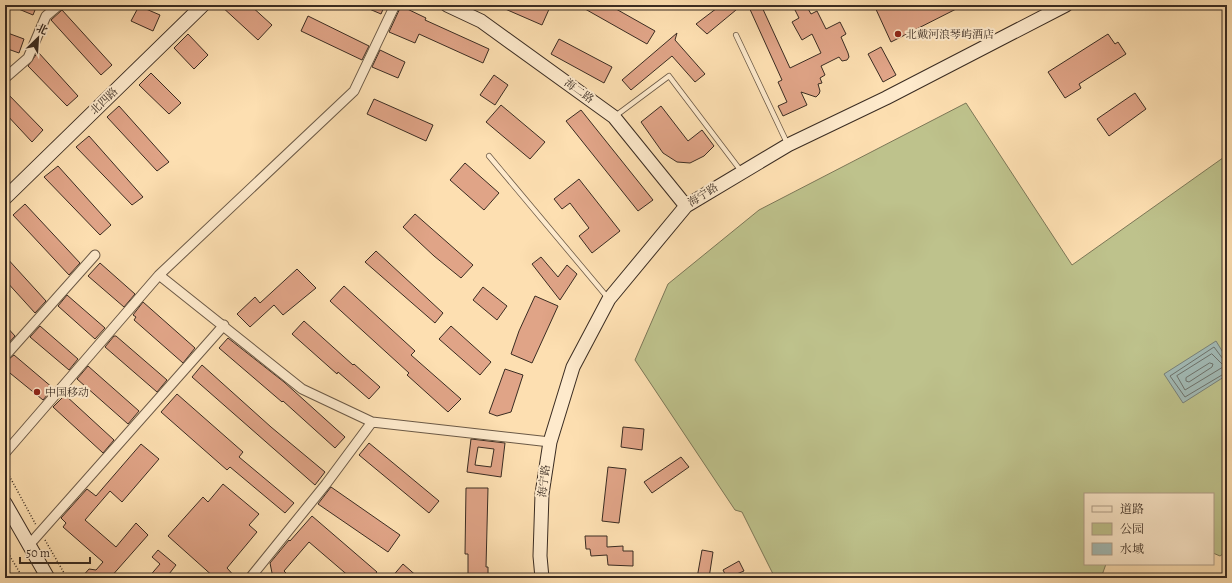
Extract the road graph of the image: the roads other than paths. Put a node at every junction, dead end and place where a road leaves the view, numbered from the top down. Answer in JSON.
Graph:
{"nodes":[{"id":1,"x":59,"y":5,"type":"edge"},
{"id":2,"x":203,"y":5,"type":"edge"},
{"id":3,"x":395,"y":5,"type":"edge"},
{"id":4,"x":447,"y":5,"type":"edge"},
{"id":5,"x":1066,"y":5,"type":"edge"},
{"id":6,"x":736,"y":36,"type":"dead end"},
{"id":7,"x":5,"y":78,"type":"edge"},
{"id":8,"x":614,"y":117,"type":"junction"},
{"id":9,"x":788,"y":144,"type":"junction"},
{"id":10,"x":489,"y":156,"type":"dead end"},
{"id":11,"x":741,"y":171,"type":"junction"},
{"id":12,"x":5,"y":198,"type":"edge"},
{"id":13,"x":686,"y":206,"type":"junction"},
{"id":14,"x":95,"y":255,"type":"dead end"},
{"id":15,"x":159,"y":275,"type":"junction"},
{"id":16,"x":610,"y":299,"type":"junction"},
{"id":17,"x":224,"y":325,"type":"junction"},
{"id":18,"x":5,"y":356,"type":"edge"},
{"id":19,"x":372,"y":422,"type":"junction"},
{"id":20,"x":550,"y":442,"type":"junction"},
{"id":21,"x":5,"y":453,"type":"edge"},
{"id":22,"x":5,"y":503,"type":"edge"},
{"id":23,"x":29,"y":544,"type":"junction"},
{"id":24,"x":48,"y":578,"type":"edge"},
{"id":25,"x":250,"y":578,"type":"edge"},
{"id":26,"x":542,"y":578,"type":"edge"}],
"edges":[{"from":1,"to":7,"type":"street"},
{"from":2,"to":12,"type":"main road","name":"北四路"},
{"from":3,"to":15,"type":"street"},
{"from":4,"to":8,"type":"main road","name":"海二路"},
{"from":5,"to":9,"type":"main road","name":"海宁路"},
{"from":6,"to":9,"type":"lane"},
{"from":8,"to":11,"type":"lane"},
{"from":8,"to":13,"type":"main road","name":"海二路"},
{"from":9,"to":11,"type":"main road","name":"海宁路"},
{"from":10,"to":16,"type":"lane"},
{"from":11,"to":13,"type":"main road","name":"海宁路"},
{"from":13,"to":16,"type":"main road","name":"海宁路"},
{"from":14,"to":18,"type":"street"},
{"from":15,"to":17,"type":"street"},
{"from":15,"to":21,"type":"street"},
{"from":16,"to":20,"type":"main road","name":"海宁路"},
{"from":17,"to":19,"type":"street"},
{"from":17,"to":23,"type":"street"},
{"from":19,"to":20,"type":"street"},
{"from":19,"to":25,"type":"street"},
{"from":20,"to":26,"type":"main road","name":"海宁路"},
{"from":22,"to":23,"type":"main road"},
{"from":23,"to":24,"type":"main road"}]}
